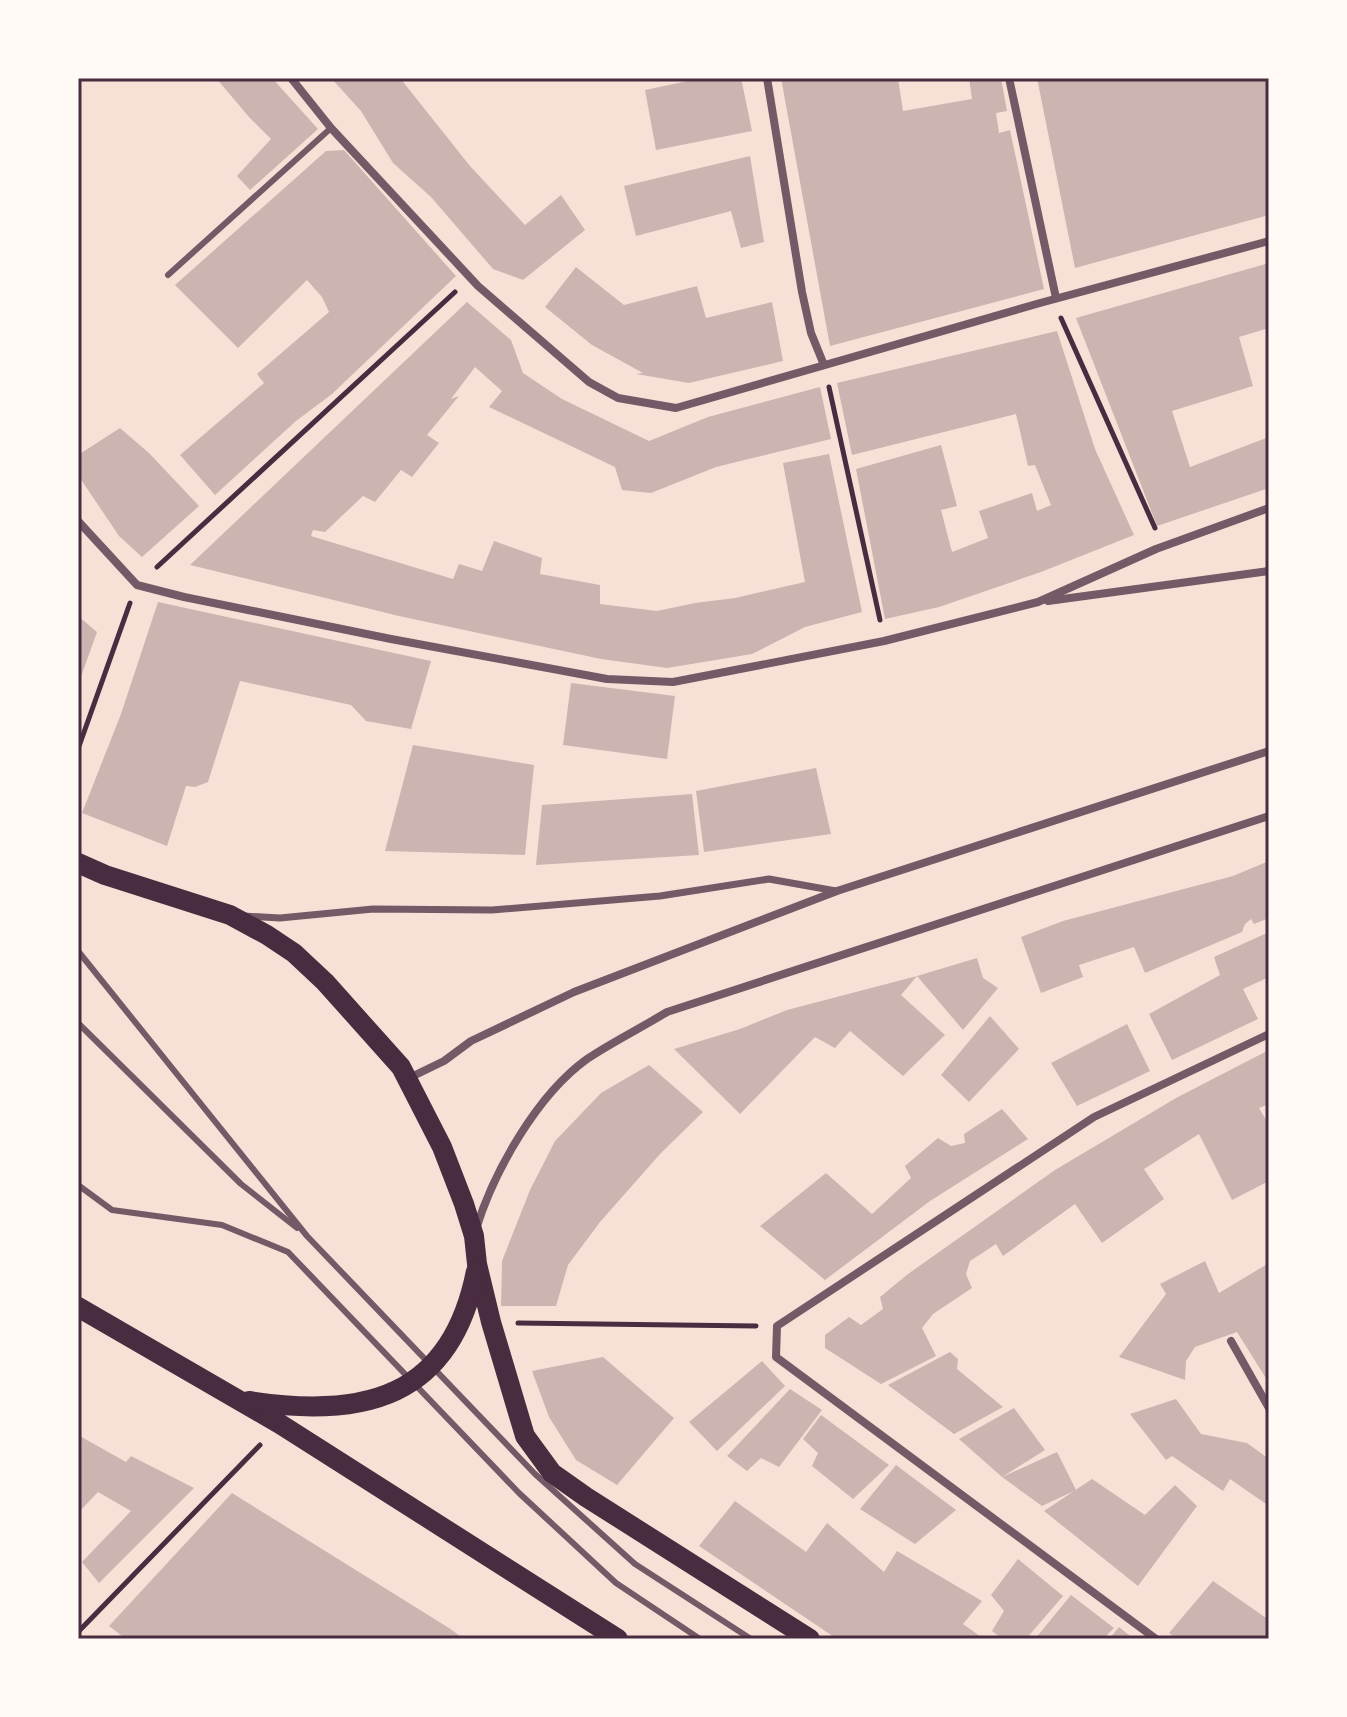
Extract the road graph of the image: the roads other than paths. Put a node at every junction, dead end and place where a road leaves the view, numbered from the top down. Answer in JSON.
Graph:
{"nodes":[{"id":1,"x":291,"y":78,"type":"edge"},
{"id":2,"x":767,"y":78,"type":"edge"},
{"id":3,"x":1009,"y":78,"type":"edge"},
{"id":4,"x":331,"y":128,"type":"junction"},
{"id":5,"x":1269,"y":241,"type":"edge"},
{"id":6,"x":168,"y":275,"type":"dead end"},
{"id":7,"x":1056,"y":298,"type":"junction"},
{"id":8,"x":824,"y":365,"type":"junction"},
{"id":9,"x":1269,"y":508,"type":"edge"},
{"id":10,"x":78,"y":521,"type":"edge"},
{"id":11,"x":1269,"y":571,"type":"edge"},
{"id":12,"x":1038,"y":602,"type":"junction"},
{"id":13,"x":1269,"y":751,"type":"edge"},
{"id":14,"x":1269,"y":816,"type":"edge"},
{"id":15,"x":78,"y":863,"type":"edge"},
{"id":16,"x":837,"y":891,"type":"junction"},
{"id":17,"x":230,"y":915,"type":"junction"},
{"id":18,"x":78,"y":951,"type":"edge"},
{"id":19,"x":78,"y":1023,"type":"edge"},
{"id":20,"x":1269,"y":1034,"type":"edge"},
{"id":21,"x":409,"y":1078,"type":"junction"},
{"id":22,"x":78,"y":1185,"type":"edge"},
{"id":23,"x":307,"y":1236,"type":"junction"},
{"id":24,"x":474,"y":1236,"type":"junction"},
{"id":25,"x":477,"y":1264,"type":"junction"},
{"id":26,"x":78,"y":1307,"type":"edge"},
{"id":27,"x":1231,"y":1341,"type":"dead end"},
{"id":28,"x":432,"y":1365,"type":"junction"},
{"id":29,"x":413,"y":1381,"type":"junction"},
{"id":30,"x":237,"y":1399,"type":"junction"},
{"id":31,"x":1269,"y":1408,"type":"edge"},
{"id":32,"x":618,"y":1639,"type":"edge"},
{"id":33,"x":700,"y":1639,"type":"edge"},
{"id":34,"x":751,"y":1639,"type":"edge"},
{"id":35,"x":810,"y":1639,"type":"edge"},
{"id":36,"x":1156,"y":1639,"type":"edge"}],
"edges":[{"from":1,"to":4,"type":"street"},
{"from":2,"to":8,"type":"street"},
{"from":3,"to":7,"type":"street"},
{"from":4,"to":6,"type":"lane"},
{"from":4,"to":8,"type":"street"},
{"from":5,"to":7,"type":"street"},
{"from":7,"to":8,"type":"street"},
{"from":9,"to":12,"type":"street"},
{"from":10,"to":12,"type":"street"},
{"from":11,"to":12,"type":"street"},
{"from":13,"to":16,"type":"street"},
{"from":14,"to":24,"type":"street"},
{"from":15,"to":17,"type":"main road"},
{"from":16,"to":17,"type":"street"},
{"from":16,"to":21,"type":"street"},
{"from":17,"to":21,"type":"main road"},
{"from":18,"to":23,"type":"lane"},
{"from":19,"to":23,"type":"lane"},
{"from":20,"to":36,"type":"street"},
{"from":21,"to":24,"type":"main road"},
{"from":22,"to":29,"type":"lane"},
{"from":23,"to":28,"type":"lane"},
{"from":24,"to":25,"type":"main road"},
{"from":25,"to":28,"type":"main road"},
{"from":25,"to":35,"type":"main road"},
{"from":26,"to":30,"type":"main road"},
{"from":27,"to":31,"type":"street"},
{"from":28,"to":29,"type":"main road"},
{"from":28,"to":34,"type":"lane"},
{"from":29,"to":30,"type":"main road"},
{"from":29,"to":33,"type":"lane"},
{"from":30,"to":32,"type":"main road"}]}
